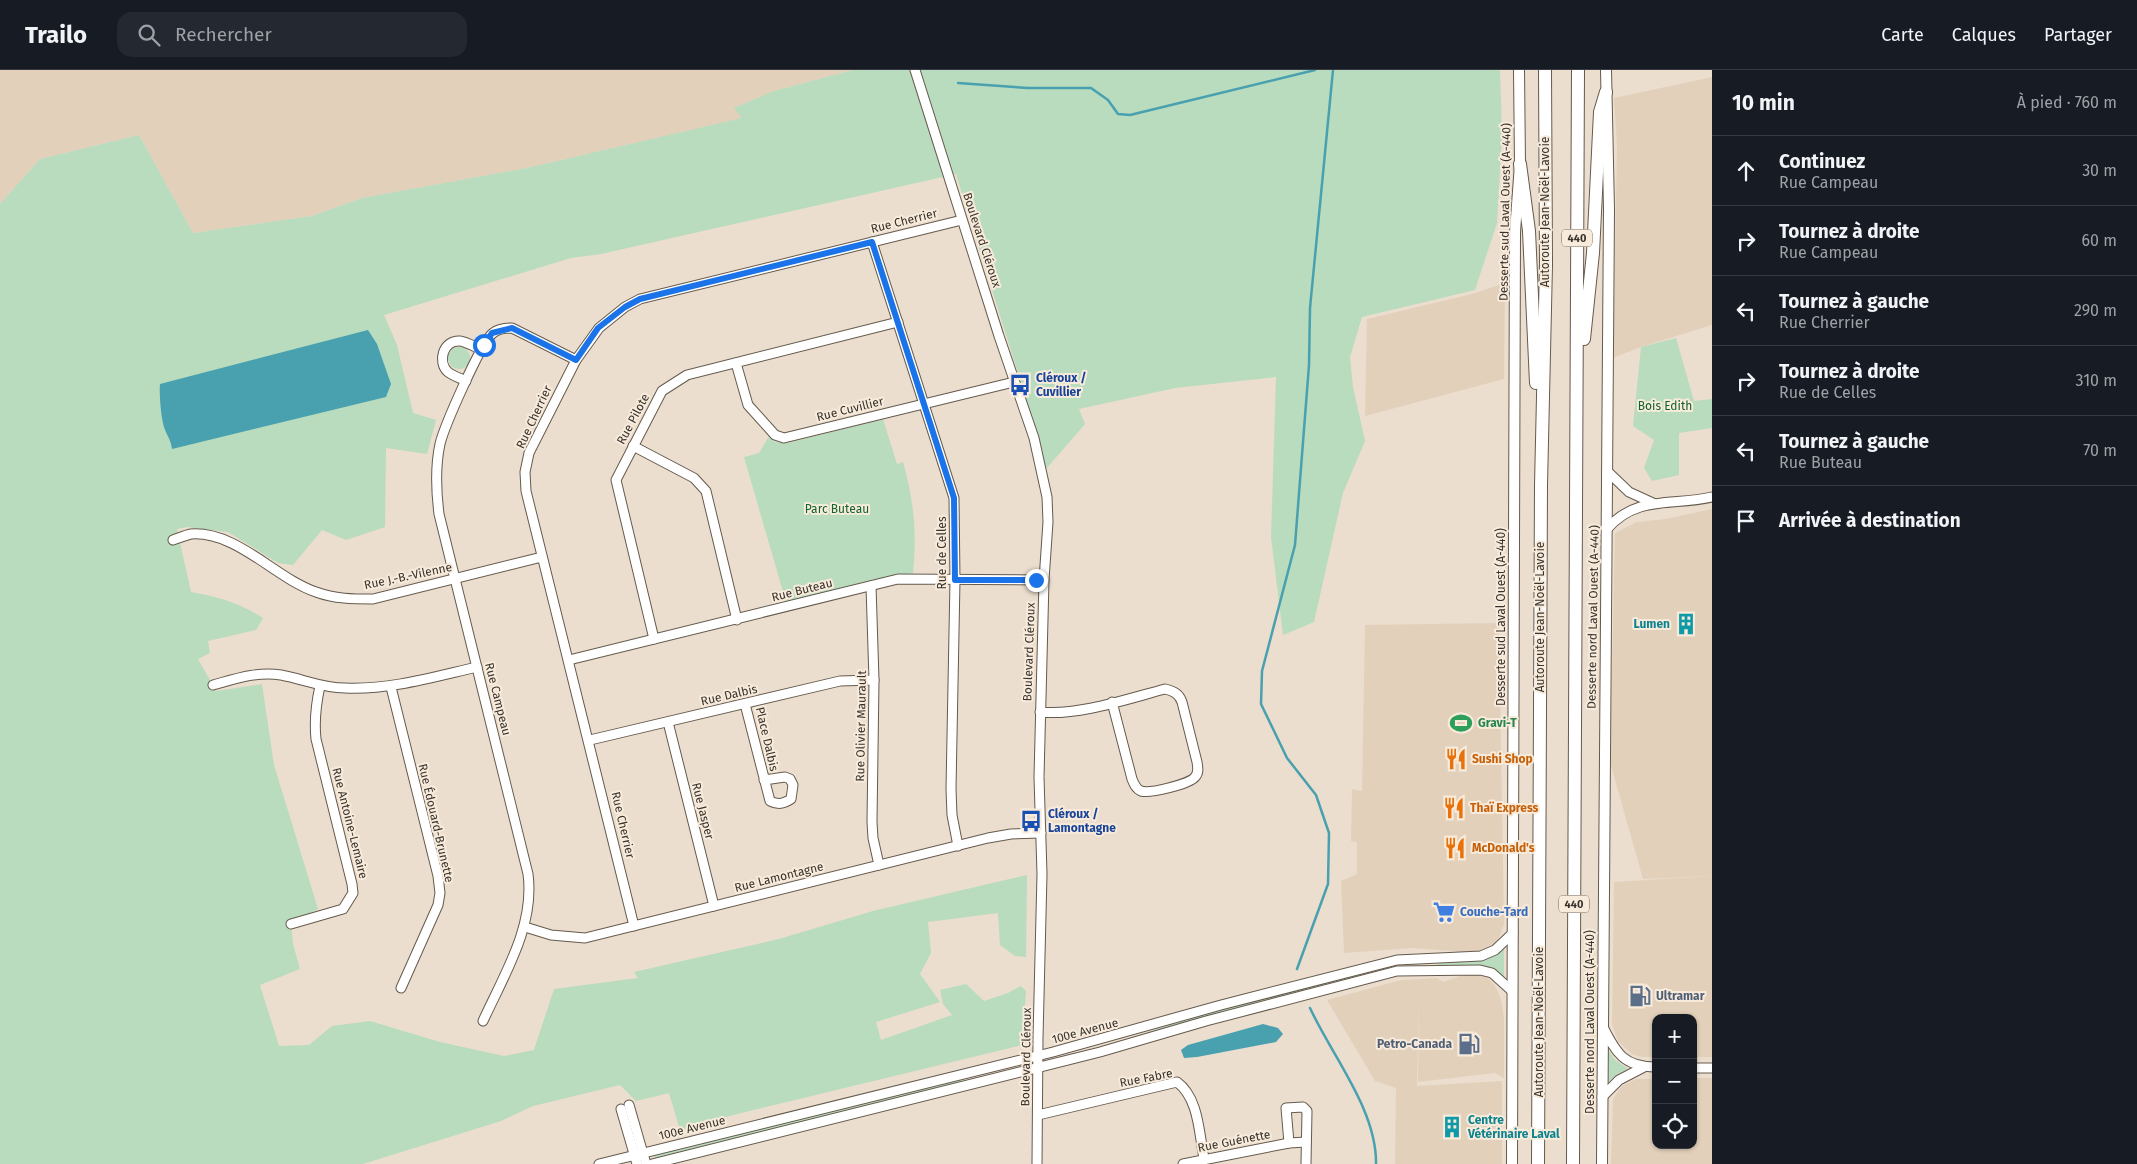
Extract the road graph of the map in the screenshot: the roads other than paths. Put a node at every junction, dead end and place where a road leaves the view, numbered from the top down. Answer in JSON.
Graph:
{"nodes":[{"id":1,"x":915,"y":70,"type":"edge"},
{"id":2,"x":1519,"y":70,"type":"edge"},
{"id":3,"x":1545,"y":70,"type":"edge"},
{"id":4,"x":1578,"y":70,"type":"edge"},
{"id":5,"x":1606,"y":70,"type":"edge"},
{"id":6,"x":1606,"y":92,"type":"junction"},
{"id":7,"x":1520,"y":164,"type":"junction"},
{"id":8,"x":962,"y":220,"type":"junction"},
{"id":9,"x":872,"y":242,"type":"junction"},
{"id":10,"x":898,"y":322,"type":"junction"},
{"id":11,"x":482,"y":350,"type":"junction"},
{"id":12,"x":576,"y":360,"type":"junction"},
{"id":13,"x":736,"y":362,"type":"junction"},
{"id":14,"x":466,"y":381,"type":"junction"},
{"id":15,"x":1014,"y":382,"type":"junction"},
{"id":16,"x":925,"y":403,"type":"junction"},
{"id":17,"x":1576,"y":406,"type":"junction"},
{"id":18,"x":632,"y":446,"type":"junction"},
{"id":19,"x":1607,"y":471,"type":"junction"},
{"id":20,"x":1541,"y":485,"type":"junction"},
{"id":21,"x":1712,"y":497,"type":"edge"},
{"id":22,"x":1653,"y":503,"type":"junction"},
{"id":23,"x":1607,"y":529,"type":"junction"},
{"id":24,"x":173,"y":540,"type":"dead end"},
{"id":25,"x":542,"y":557,"type":"junction"},
{"id":26,"x":456,"y":579,"type":"junction"},
{"id":27,"x":955,"y":580,"type":"junction"},
{"id":28,"x":1044,"y":580,"type":"junction"},
{"id":29,"x":871,"y":586,"type":"junction"},
{"id":30,"x":737,"y":620,"type":"junction"},
{"id":31,"x":654,"y":639,"type":"junction"},
{"id":32,"x":569,"y":660,"type":"junction"},
{"id":33,"x":477,"y":667,"type":"junction"},
{"id":34,"x":874,"y":680,"type":"junction"},
{"id":35,"x":213,"y":685,"type":"dead end"},
{"id":36,"x":320,"y":686,"type":"junction"},
{"id":37,"x":391,"y":687,"type":"junction"},
{"id":38,"x":1112,"y":702,"type":"junction"},
{"id":39,"x":746,"y":704,"type":"junction"},
{"id":40,"x":1040,"y":712,"type":"junction"},
{"id":41,"x":668,"y":722,"type":"junction"},
{"id":42,"x":590,"y":740,"type":"junction"},
{"id":43,"x":764,"y":780,"type":"dead end"},
{"id":44,"x":1041,"y":833,"type":"junction"},
{"id":45,"x":958,"y":846,"type":"junction"},
{"id":46,"x":879,"y":865,"type":"junction"},
{"id":47,"x":714,"y":906,"type":"junction"},
{"id":48,"x":291,"y":924,"type":"dead end"},
{"id":49,"x":634,"y":926,"type":"junction"},
{"id":50,"x":525,"y":927,"type":"junction"},
{"id":51,"x":1513,"y":933,"type":"junction"},
{"id":52,"x":401,"y":988,"type":"dead end"},
{"id":53,"x":1512,"y":991,"type":"junction"},
{"id":54,"x":483,"y":1021,"type":"dead end"},
{"id":55,"x":1602,"y":1026,"type":"junction"},
{"id":56,"x":1038,"y":1055,"type":"junction"},
{"id":57,"x":1644,"y":1067,"type":"junction"},
{"id":58,"x":1652,"y":1067,"type":"edge"},
{"id":59,"x":1038,"y":1068,"type":"junction"},
{"id":60,"x":1697,"y":1068,"type":"edge"},
{"id":61,"x":1712,"y":1068,"type":"edge"},
{"id":62,"x":1602,"y":1097,"type":"junction"},
{"id":63,"x":625,"y":1107,"type":"dead end"},
{"id":64,"x":1038,"y":1115,"type":"junction"},
{"id":65,"x":1306,"y":1142,"type":"junction"},
{"id":66,"x":1289,"y":1143,"type":"junction"},
{"id":67,"x":638,"y":1157,"type":"edge"},
{"id":68,"x":1204,"y":1158,"type":"junction"},
{"id":69,"x":599,"y":1164,"type":"edge"},
{"id":70,"x":646,"y":1164,"type":"edge"},
{"id":71,"x":652,"y":1164,"type":"edge"},
{"id":72,"x":1037,"y":1164,"type":"edge"},
{"id":73,"x":1183,"y":1164,"type":"edge"},
{"id":74,"x":1306,"y":1164,"type":"edge"},
{"id":75,"x":1512,"y":1164,"type":"edge"},
{"id":76,"x":1538,"y":1164,"type":"edge"},
{"id":77,"x":1573,"y":1164,"type":"edge"},
{"id":78,"x":1602,"y":1164,"type":"edge"}],
"edges":[{"from":1,"to":8,"type":"street","name":"Boulevard Cléroux"},
{"from":2,"to":7,"type":"main road","name":"Desserte sud Laval Ouest (A-440)"},
{"from":3,"to":20,"type":"highway","name":"Autoroute Jean-Noël-Lavoie","number":"440"},
{"from":4,"to":17,"type":"highway","number":"440"},
{"from":5,"to":6,"type":"main road","name":"Desserte nord Laval Ouest (A-440)"},
{"from":6,"to":17,"type":"highway"},
{"from":6,"to":19,"type":"main road","name":"Desserte nord Laval Ouest (A-440)"},
{"from":7,"to":20,"type":"highway"},
{"from":7,"to":51,"type":"main road","name":"Desserte sud Laval Ouest (A-440)"},
{"from":8,"to":9,"type":"street","name":"Rue Cherrier"},
{"from":8,"to":15,"type":"street","name":"Boulevard Cléroux"},
{"from":9,"to":10,"type":"street","name":"Rue de Celles"},
{"from":9,"to":12,"type":"street","name":"Rue Cherrier"},
{"from":10,"to":13,"type":"street","name":"Rue Pilote"},
{"from":10,"to":16,"type":"street","name":"Rue de Celles"},
{"from":11,"to":12,"type":"street","name":"Rue Campeau"},
{"from":11,"to":14,"type":"street","name":"Rue Campeau"},
{"from":11,"to":14,"type":"street"},
{"from":12,"to":25,"type":"street","name":"Rue Cherrier"},
{"from":13,"to":16,"type":"street","name":"Rue Cuvillier"},
{"from":13,"to":18,"type":"street","name":"Rue Pilote"},
{"from":14,"to":26,"type":"street","name":"Rue Campeau"},
{"from":15,"to":16,"type":"street","name":"Rue Cuvillier"},
{"from":15,"to":28,"type":"street","name":"Boulevard Cléroux"},
{"from":16,"to":27,"type":"street","name":"Rue de Celles"},
{"from":17,"to":77,"type":"highway","number":"440"},
{"from":18,"to":30,"type":"street"},
{"from":18,"to":31,"type":"street","name":"Rue Pilote"},
{"from":19,"to":22,"type":"street"},
{"from":19,"to":23,"type":"main road","name":"Desserte nord Laval Ouest (A-440)"},
{"from":20,"to":76,"type":"highway","name":"Autoroute Jean-Noël-Lavoie","number":"440"},
{"from":21,"to":22,"type":"street"},
{"from":22,"to":23,"type":"street"},
{"from":23,"to":55,"type":"main road","name":"Desserte nord Laval Ouest (A-440)"},
{"from":24,"to":26,"type":"street","name":"Rue J.-B.-Vilenne"},
{"from":25,"to":26,"type":"street","name":"Rue J.-B.-Vilenne"},
{"from":25,"to":32,"type":"street","name":"Rue Cherrier"},
{"from":26,"to":33,"type":"street","name":"Rue Campeau"},
{"from":27,"to":28,"type":"street","name":"Rue Buteau"},
{"from":27,"to":29,"type":"street","name":"Rue Buteau"},
{"from":27,"to":45,"type":"street","name":"Rue de Celles"},
{"from":28,"to":40,"type":"street","name":"Boulevard Cléroux"},
{"from":29,"to":30,"type":"street","name":"Rue Buteau"},
{"from":29,"to":34,"type":"street","name":"Rue Olivier Maurault"},
{"from":30,"to":31,"type":"street","name":"Rue Buteau"},
{"from":31,"to":32,"type":"street","name":"Rue Buteau"},
{"from":32,"to":42,"type":"street","name":"Rue Cherrier"},
{"from":33,"to":37,"type":"street"},
{"from":33,"to":50,"type":"street","name":"Rue Campeau"},
{"from":34,"to":39,"type":"street","name":"Rue Dalbis"},
{"from":34,"to":46,"type":"street","name":"Rue Olivier Maurault"},
{"from":35,"to":36,"type":"street"},
{"from":36,"to":37,"type":"street"},
{"from":36,"to":48,"type":"street","name":"Rue Antoine-Lemaire"},
{"from":37,"to":52,"type":"street","name":"Rue Édouard-Brunette"},
{"from":38,"to":38,"type":"street"},
{"from":38,"to":40,"type":"street"},
{"from":39,"to":41,"type":"street","name":"Rue Dalbis"},
{"from":39,"to":43,"type":"street","name":"Place Dalbis"},
{"from":40,"to":44,"type":"street","name":"Boulevard Cléroux"},
{"from":41,"to":42,"type":"street","name":"Rue Dalbis"},
{"from":41,"to":47,"type":"street","name":"Rue Jasper"},
{"from":42,"to":49,"type":"street","name":"Rue Cherrier"},
{"from":44,"to":45,"type":"street","name":"Rue Lamontagne"},
{"from":44,"to":56,"type":"street","name":"Boulevard Cléroux"},
{"from":45,"to":46,"type":"street","name":"Rue Lamontagne"},
{"from":46,"to":47,"type":"street","name":"Rue Lamontagne"},
{"from":47,"to":49,"type":"street","name":"Rue Lamontagne"},
{"from":49,"to":50,"type":"street","name":"Rue Lamontagne"},
{"from":50,"to":54,"type":"street","name":"Rue Campeau"},
{"from":51,"to":53,"type":"main road","name":"Desserte sud Laval Ouest (A-440)"},
{"from":51,"to":56,"type":"street","name":"100e Avenue"},
{"from":53,"to":59,"type":"street","name":"100e Avenue"},
{"from":53,"to":75,"type":"main road","name":"Desserte sud Laval Ouest (A-440)"},
{"from":55,"to":57,"type":"street"},
{"from":55,"to":62,"type":"main road","name":"Desserte nord Laval Ouest (A-440)"},
{"from":56,"to":59,"type":"street","name":"Boulevard Cléroux"},
{"from":56,"to":67,"type":"street","name":"100e Avenue"},
{"from":57,"to":58,"type":"street"},
{"from":57,"to":62,"type":"street"},
{"from":59,"to":64,"type":"street","name":"Boulevard Cléroux"},
{"from":59,"to":71,"type":"street","name":"100e Avenue"},
{"from":60,"to":61,"type":"street"},
{"from":62,"to":78,"type":"main road","name":"Desserte nord Laval Ouest (A-440)"},
{"from":63,"to":67,"type":"street"},
{"from":64,"to":68,"type":"street","name":"Rue Fabre"},
{"from":64,"to":72,"type":"street","name":"Boulevard Cléroux"},
{"from":65,"to":66,"type":"street","name":"Rue Guénette"},
{"from":65,"to":66,"type":"street","name":"Rue Guénette"},
{"from":65,"to":74,"type":"street","name":"Rue Guénette"},
{"from":66,"to":68,"type":"street","name":"Rue Guénette"},
{"from":67,"to":69,"type":"street","name":"100e Avenue"},
{"from":67,"to":70,"type":"street"},
{"from":68,"to":73,"type":"street","name":"Rue Guénette"}]}
